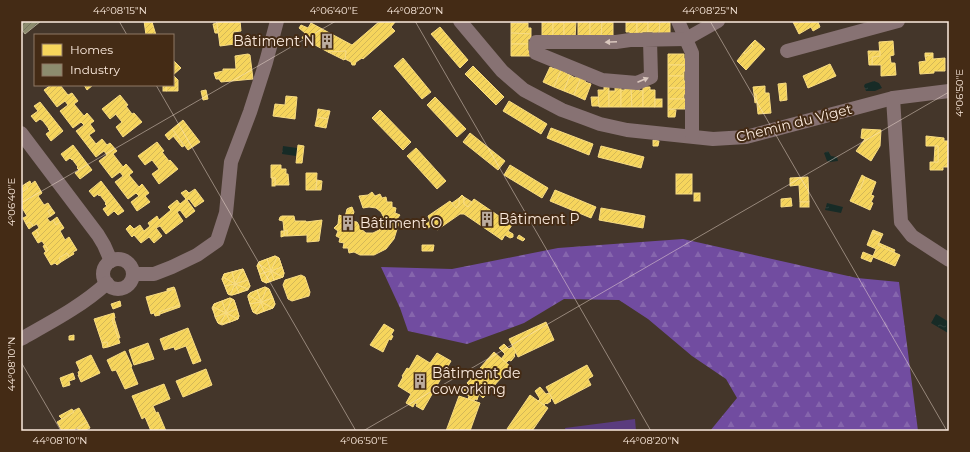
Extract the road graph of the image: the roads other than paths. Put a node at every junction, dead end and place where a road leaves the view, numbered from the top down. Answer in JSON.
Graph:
{"nodes":[{"id":1,"x":277,"y":21,"type":"edge"},
{"id":2,"x":460,"y":21,"type":"edge"},
{"id":3,"x":678,"y":21,"type":"edge"},
{"id":4,"x":718,"y":21,"type":"edge"},
{"id":5,"x":898,"y":21,"type":"edge"},
{"id":6,"x":700,"y":26,"type":"edge"},
{"id":7,"x":686,"y":39,"type":"junction"},
{"id":8,"x":650,"y":40,"type":"junction"},
{"id":9,"x":787,"y":51,"type":"dead end"},
{"id":10,"x":949,"y":91,"type":"edge"},
{"id":11,"x":893,"y":98,"type":"junction"},
{"id":12,"x":21,"y":133,"type":"edge"},
{"id":13,"x":692,"y":136,"type":"junction"},
{"id":14,"x":949,"y":260,"type":"edge"},
{"id":15,"x":111,"y":261,"type":"junction"},
{"id":16,"x":133,"y":274,"type":"junction"},
{"id":17,"x":107,"y":283,"type":"junction"},
{"id":18,"x":21,"y":339,"type":"edge"}],
"edges":[{"from":1,"to":16,"type":"street"},
{"from":2,"to":13,"type":"street","name":"Chemin du Viget"},
{"from":3,"to":7,"type":"street"},
{"from":4,"to":6,"type":"street"},
{"from":5,"to":9,"type":"street"},
{"from":6,"to":7,"type":"street"},
{"from":7,"to":8,"type":"street"},
{"from":7,"to":13,"type":"street"},
{"from":8,"to":8,"type":"street","one_way":true},
{"from":10,"to":11,"type":"street","name":"Chemin du Viget"},
{"from":11,"to":13,"type":"street","name":"Chemin du Viget"},
{"from":11,"to":14,"type":"street"},
{"from":12,"to":15,"type":"street"},
{"from":15,"to":16,"type":"street"},
{"from":15,"to":17,"type":"street"},
{"from":16,"to":17,"type":"street"},
{"from":17,"to":18,"type":"street"}]}
